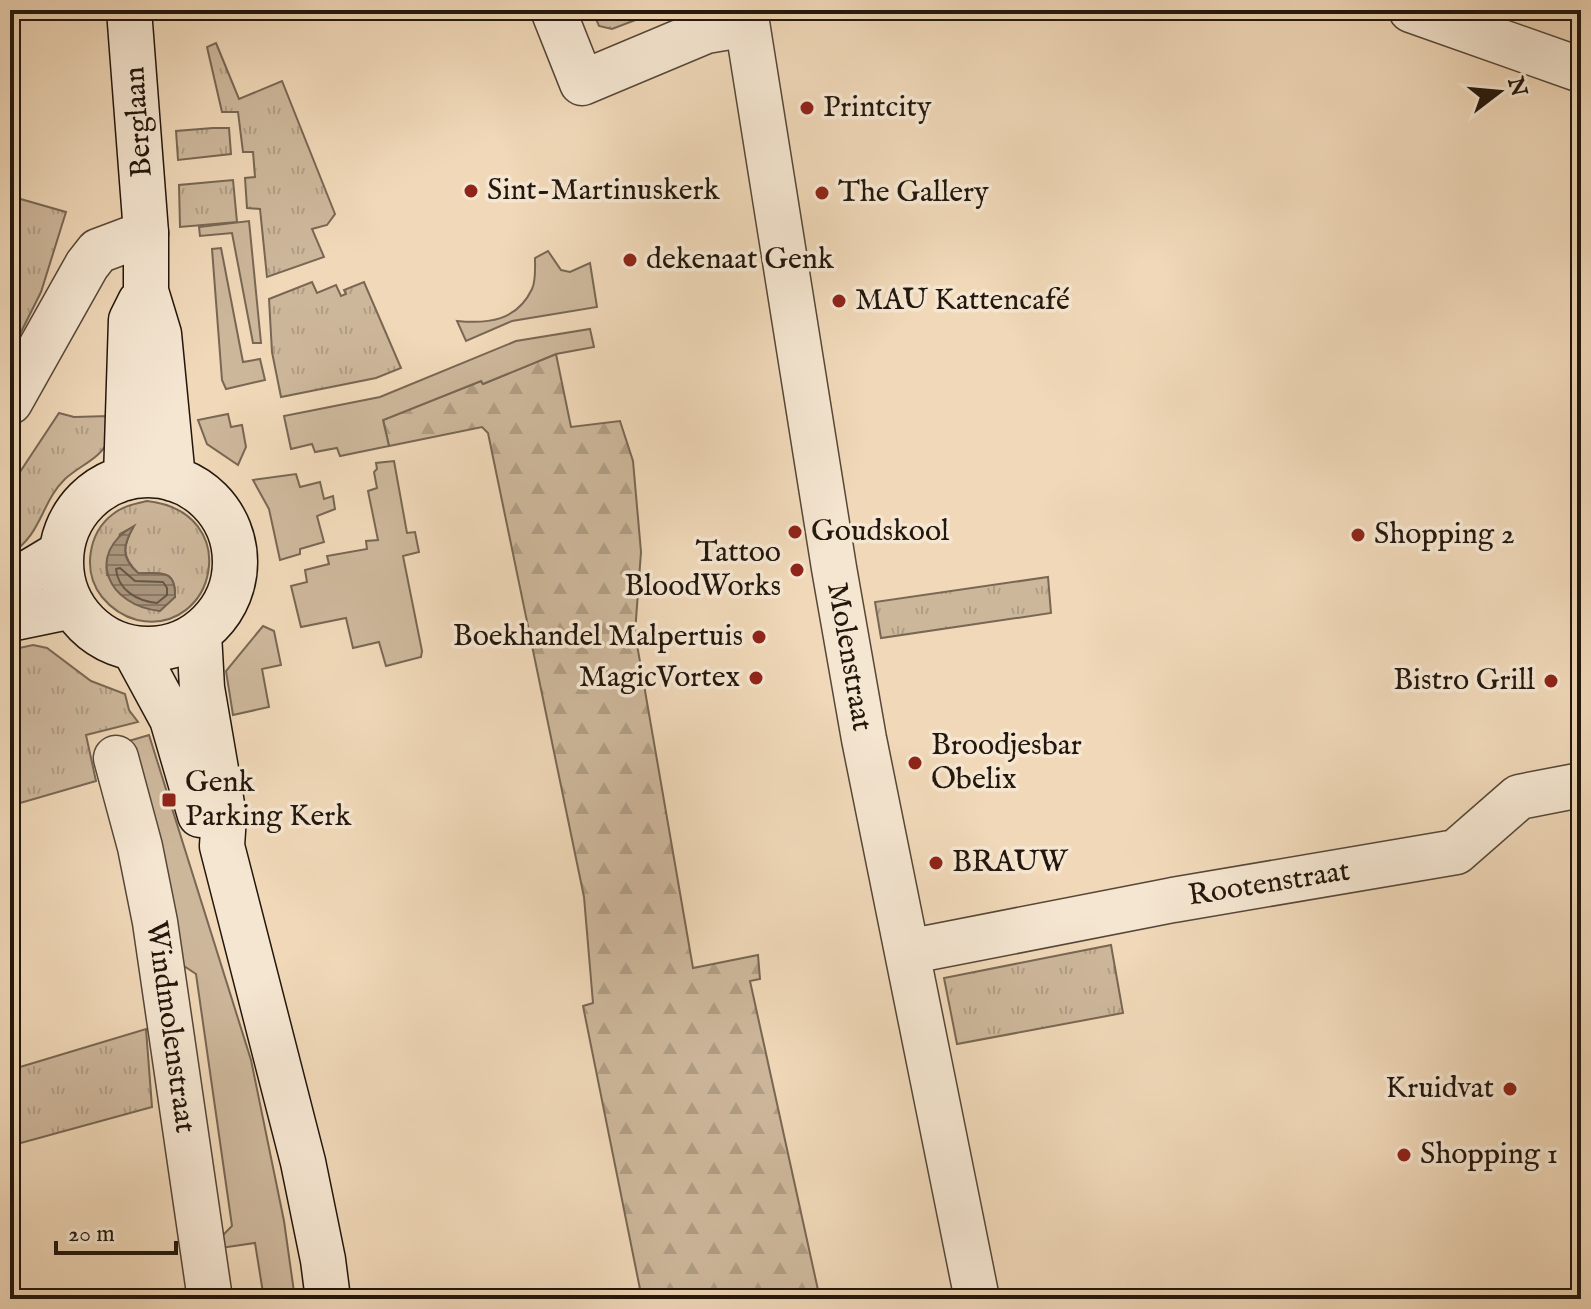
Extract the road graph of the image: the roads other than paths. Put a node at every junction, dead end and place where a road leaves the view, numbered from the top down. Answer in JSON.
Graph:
{"nodes":[{"id":1,"x":129,"y":10,"type":"edge"},
{"id":2,"x":553,"y":10,"type":"edge"},
{"id":3,"x":1411,"y":10,"type":"edge"},
{"id":4,"x":737,"y":21,"type":"edge"},
{"id":5,"x":1581,"y":70,"type":"edge"},
{"id":6,"x":146,"y":233,"type":"junction"},
{"id":7,"x":146,"y":291,"type":"junction"},
{"id":8,"x":10,"y":402,"type":"edge"},
{"id":9,"x":126,"y":478,"type":"junction"},
{"id":10,"x":173,"y":479,"type":"junction"},
{"id":11,"x":61,"y":553,"type":"junction"},
{"id":12,"x":10,"y":580,"type":"edge"},
{"id":13,"x":73,"y":606,"type":"junction"},
{"id":14,"x":10,"y":619,"type":"edge"},
{"id":15,"x":199,"y":634,"type":"junction"},
{"id":16,"x":134,"y":649,"type":"junction"},
{"id":17,"x":116,"y":758,"type":"dead end"},
{"id":18,"x":1581,"y":785,"type":"edge"},
{"id":19,"x":222,"y":846,"type":"junction"},
{"id":20,"x":923,"y":949,"type":"junction"},
{"id":21,"x":210,"y":1299,"type":"edge"},
{"id":22,"x":328,"y":1299,"type":"edge"},
{"id":23,"x":977,"y":1299,"type":"edge"}],
"edges":[{"from":1,"to":6,"type":"street","name":"Berglaan"},
{"from":2,"to":4,"type":"street"},
{"from":3,"to":5,"type":"street"},
{"from":4,"to":20,"type":"street","name":"Molenstraat"},
{"from":6,"to":7,"type":"street","name":"Berglaan"},
{"from":6,"to":8,"type":"street"},
{"from":7,"to":9,"type":"street","name":"Berglaan"},
{"from":7,"to":10,"type":"street","name":"Berglaan"},
{"from":9,"to":10,"type":"street"},
{"from":9,"to":11,"type":"street"},
{"from":10,"to":15,"type":"street"},
{"from":11,"to":12,"type":"street"},
{"from":11,"to":13,"type":"street"},
{"from":13,"to":14,"type":"street"},
{"from":13,"to":16,"type":"street"},
{"from":15,"to":16,"type":"street"},
{"from":15,"to":19,"type":"street"},
{"from":16,"to":19,"type":"street"},
{"from":17,"to":21,"type":"street","name":"Windmolenstraat"},
{"from":18,"to":20,"type":"street","name":"Rootenstraat"},
{"from":19,"to":22,"type":"street"},
{"from":20,"to":23,"type":"street","name":"Molenstraat"}]}
